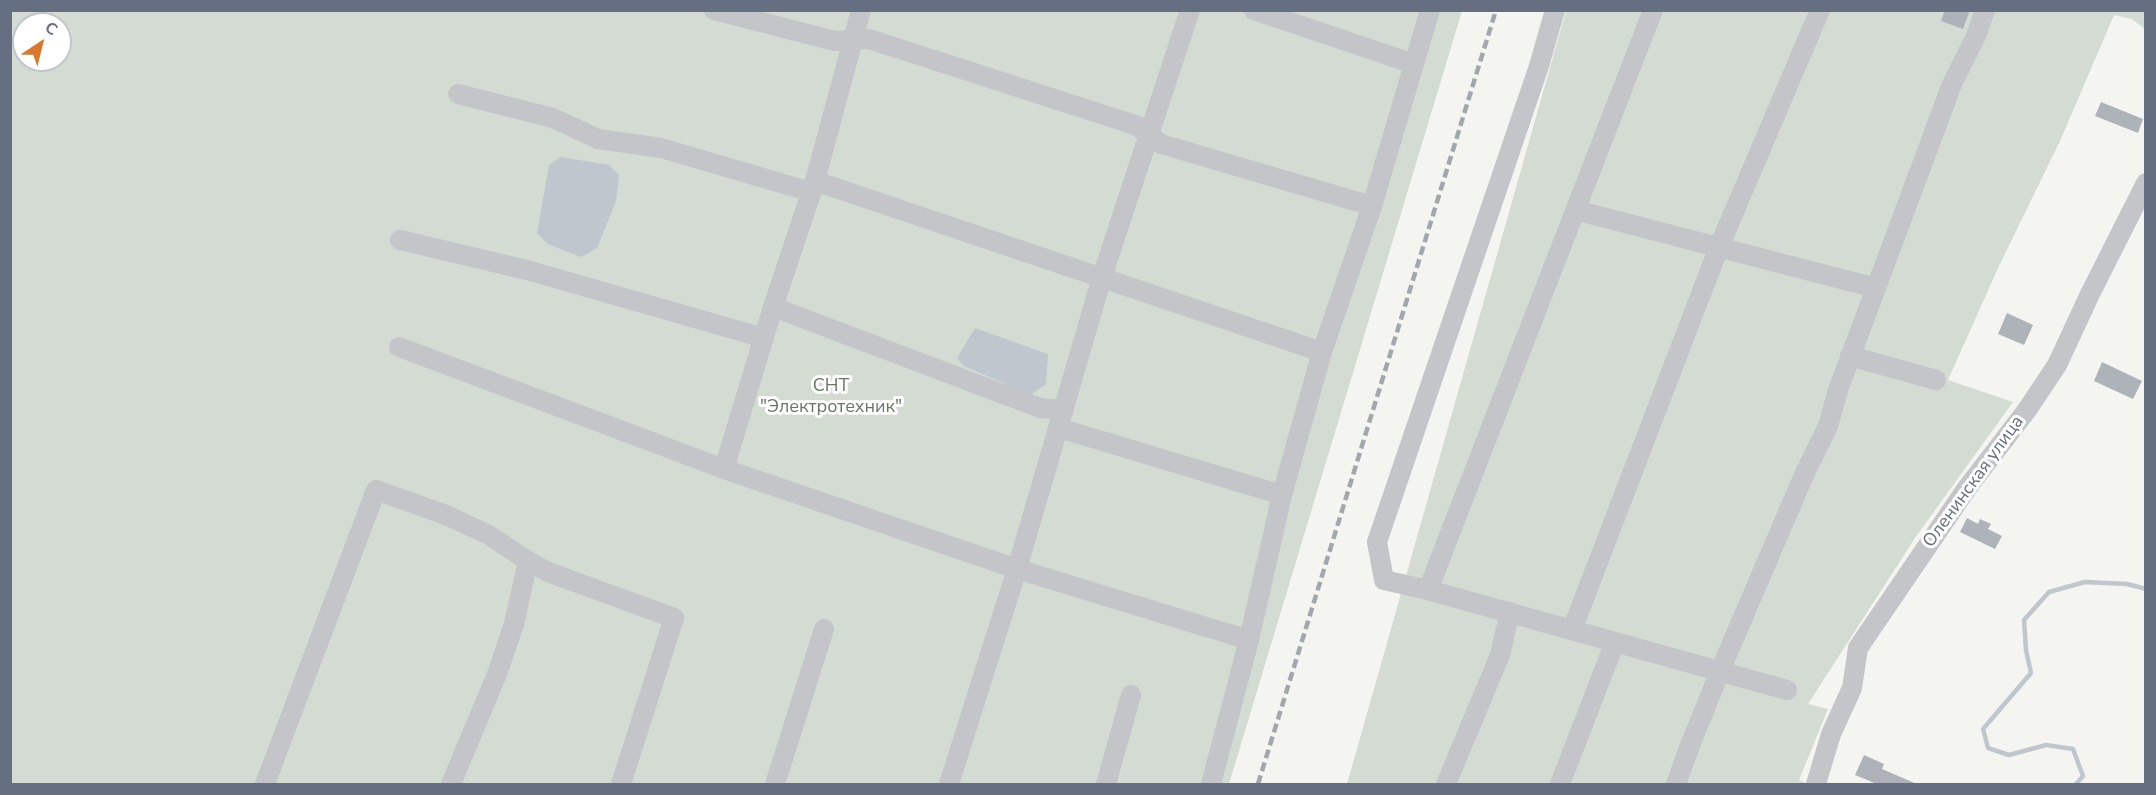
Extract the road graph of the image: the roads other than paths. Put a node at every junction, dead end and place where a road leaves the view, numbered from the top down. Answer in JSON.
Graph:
{"nodes":[{"id":1,"x":714,"y":10,"type":"edge"},
{"id":2,"x":861,"y":10,"type":"edge"},
{"id":3,"x":1190,"y":10,"type":"edge"},
{"id":4,"x":1254,"y":10,"type":"edge"},
{"id":5,"x":1430,"y":10,"type":"edge"},
{"id":6,"x":1555,"y":10,"type":"edge"},
{"id":7,"x":1653,"y":10,"type":"edge"},
{"id":8,"x":1820,"y":10,"type":"edge"},
{"id":9,"x":1986,"y":10,"type":"edge"},
{"id":10,"x":853,"y":40,"type":"junction"},
{"id":11,"x":1414,"y":64,"type":"junction"},
{"id":12,"x":458,"y":94,"type":"dead end"},
{"id":13,"x":1149,"y":135,"type":"junction"},
{"id":14,"x":2145,"y":183,"type":"edge"},
{"id":15,"x":813,"y":187,"type":"junction"},
{"id":16,"x":1372,"y":206,"type":"junction"},
{"id":17,"x":1575,"y":210,"type":"junction"},
{"id":18,"x":400,"y":240,"type":"dead end"},
{"id":19,"x":1719,"y":247,"type":"junction"},
{"id":20,"x":1102,"y":277,"type":"junction"},
{"id":21,"x":1876,"y":288,"type":"junction"},
{"id":22,"x":773,"y":307,"type":"junction"},
{"id":23,"x":764,"y":338,"type":"junction"},
{"id":24,"x":399,"y":347,"type":"dead end"},
{"id":25,"x":1322,"y":352,"type":"junction"},
{"id":26,"x":1850,"y":356,"type":"junction"},
{"id":27,"x":1936,"y":380,"type":"dead end"},
{"id":28,"x":1061,"y":419,"type":"junction"},
{"id":29,"x":724,"y":469,"type":"junction"},
{"id":30,"x":1282,"y":495,"type":"junction"},
{"id":31,"x":528,"y":561,"type":"junction"},
{"id":32,"x":1017,"y":569,"type":"junction"},
{"id":33,"x":1428,"y":590,"type":"junction"},
{"id":34,"x":1510,"y":612,"type":"junction"},
{"id":35,"x":824,"y":629,"type":"dead end"},
{"id":36,"x":1572,"y":630,"type":"junction"},
{"id":37,"x":1250,"y":640,"type":"junction"},
{"id":38,"x":1615,"y":642,"type":"junction"},
{"id":39,"x":1720,"y":671,"type":"junction"},
{"id":40,"x":1787,"y":690,"type":"dead end"},
{"id":41,"x":1131,"y":695,"type":"dead end"},
{"id":42,"x":266,"y":784,"type":"edge"},
{"id":43,"x":451,"y":784,"type":"edge"},
{"id":44,"x":621,"y":784,"type":"edge"},
{"id":45,"x":775,"y":784,"type":"edge"},
{"id":46,"x":949,"y":784,"type":"edge"},
{"id":47,"x":1106,"y":784,"type":"edge"},
{"id":48,"x":1211,"y":784,"type":"edge"},
{"id":49,"x":1446,"y":784,"type":"edge"},
{"id":50,"x":1560,"y":784,"type":"edge"},
{"id":51,"x":1676,"y":784,"type":"edge"},
{"id":52,"x":1816,"y":784,"type":"edge"}],
"edges":[{"from":1,"to":10,"type":"street"},
{"from":2,"to":10,"type":"street"},
{"from":3,"to":13,"type":"street"},
{"from":4,"to":11,"type":"street"},
{"from":5,"to":11,"type":"street"},
{"from":6,"to":33,"type":"street"},
{"from":7,"to":17,"type":"street"},
{"from":8,"to":19,"type":"street"},
{"from":9,"to":21,"type":"street"},
{"from":10,"to":13,"type":"street"},
{"from":10,"to":15,"type":"street"},
{"from":11,"to":16,"type":"street"},
{"from":12,"to":15,"type":"street"},
{"from":13,"to":16,"type":"street"},
{"from":13,"to":20,"type":"street"},
{"from":14,"to":52,"type":"street","name":"Оленинская улица"},
{"from":15,"to":20,"type":"street"},
{"from":15,"to":22,"type":"street"},
{"from":16,"to":25,"type":"street"},
{"from":17,"to":19,"type":"street"},
{"from":17,"to":33,"type":"street"},
{"from":18,"to":23,"type":"street"},
{"from":19,"to":21,"type":"street"},
{"from":19,"to":36,"type":"street"},
{"from":20,"to":25,"type":"street"},
{"from":20,"to":28,"type":"street"},
{"from":21,"to":26,"type":"street"},
{"from":22,"to":23,"type":"street"},
{"from":22,"to":28,"type":"street"},
{"from":23,"to":29,"type":"street"},
{"from":24,"to":29,"type":"street"},
{"from":25,"to":30,"type":"street"},
{"from":26,"to":27,"type":"street"},
{"from":26,"to":39,"type":"street"},
{"from":28,"to":30,"type":"street"},
{"from":28,"to":32,"type":"street"},
{"from":29,"to":32,"type":"street"},
{"from":30,"to":37,"type":"street"},
{"from":31,"to":42,"type":"street"},
{"from":31,"to":43,"type":"street"},
{"from":31,"to":44,"type":"street"},
{"from":32,"to":37,"type":"street"},
{"from":32,"to":46,"type":"street"},
{"from":33,"to":34,"type":"street"},
{"from":34,"to":36,"type":"street"},
{"from":34,"to":49,"type":"street"},
{"from":35,"to":45,"type":"street"},
{"from":36,"to":38,"type":"street"},
{"from":37,"to":48,"type":"street"},
{"from":38,"to":39,"type":"street"},
{"from":38,"to":50,"type":"street"},
{"from":39,"to":40,"type":"street"},
{"from":39,"to":51,"type":"street"},
{"from":41,"to":47,"type":"street"}]}
